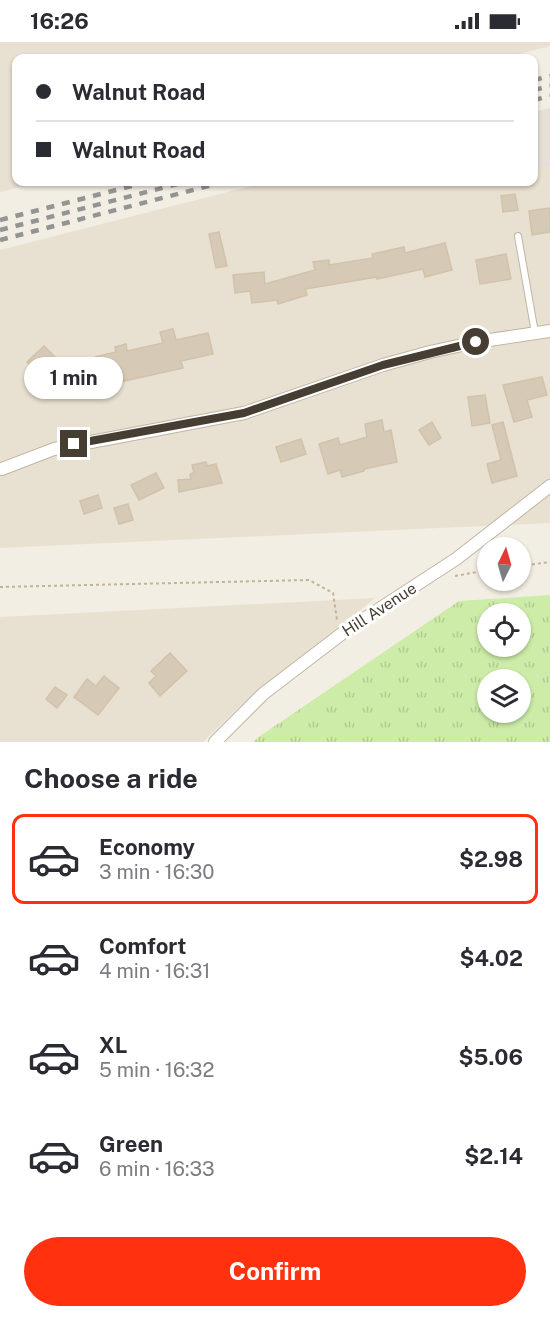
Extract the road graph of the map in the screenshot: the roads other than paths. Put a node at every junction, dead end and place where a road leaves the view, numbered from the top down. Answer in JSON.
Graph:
{"nodes":[{"id":1,"x":518,"y":236,"type":"dead end"},
{"id":2,"x":550,"y":331,"type":"edge"},
{"id":3,"x":535,"y":333,"type":"junction"},
{"id":4,"x":2,"y":469,"type":"dead end"},
{"id":5,"x":550,"y":486,"type":"edge"},
{"id":6,"x":215,"y":742,"type":"edge"}],
"edges":[{"from":1,"to":3,"type":"lane"},
{"from":2,"to":3,"type":"street"},
{"from":3,"to":4,"type":"street"},
{"from":5,"to":6,"type":"street","name":"Hill Avenue"}]}
